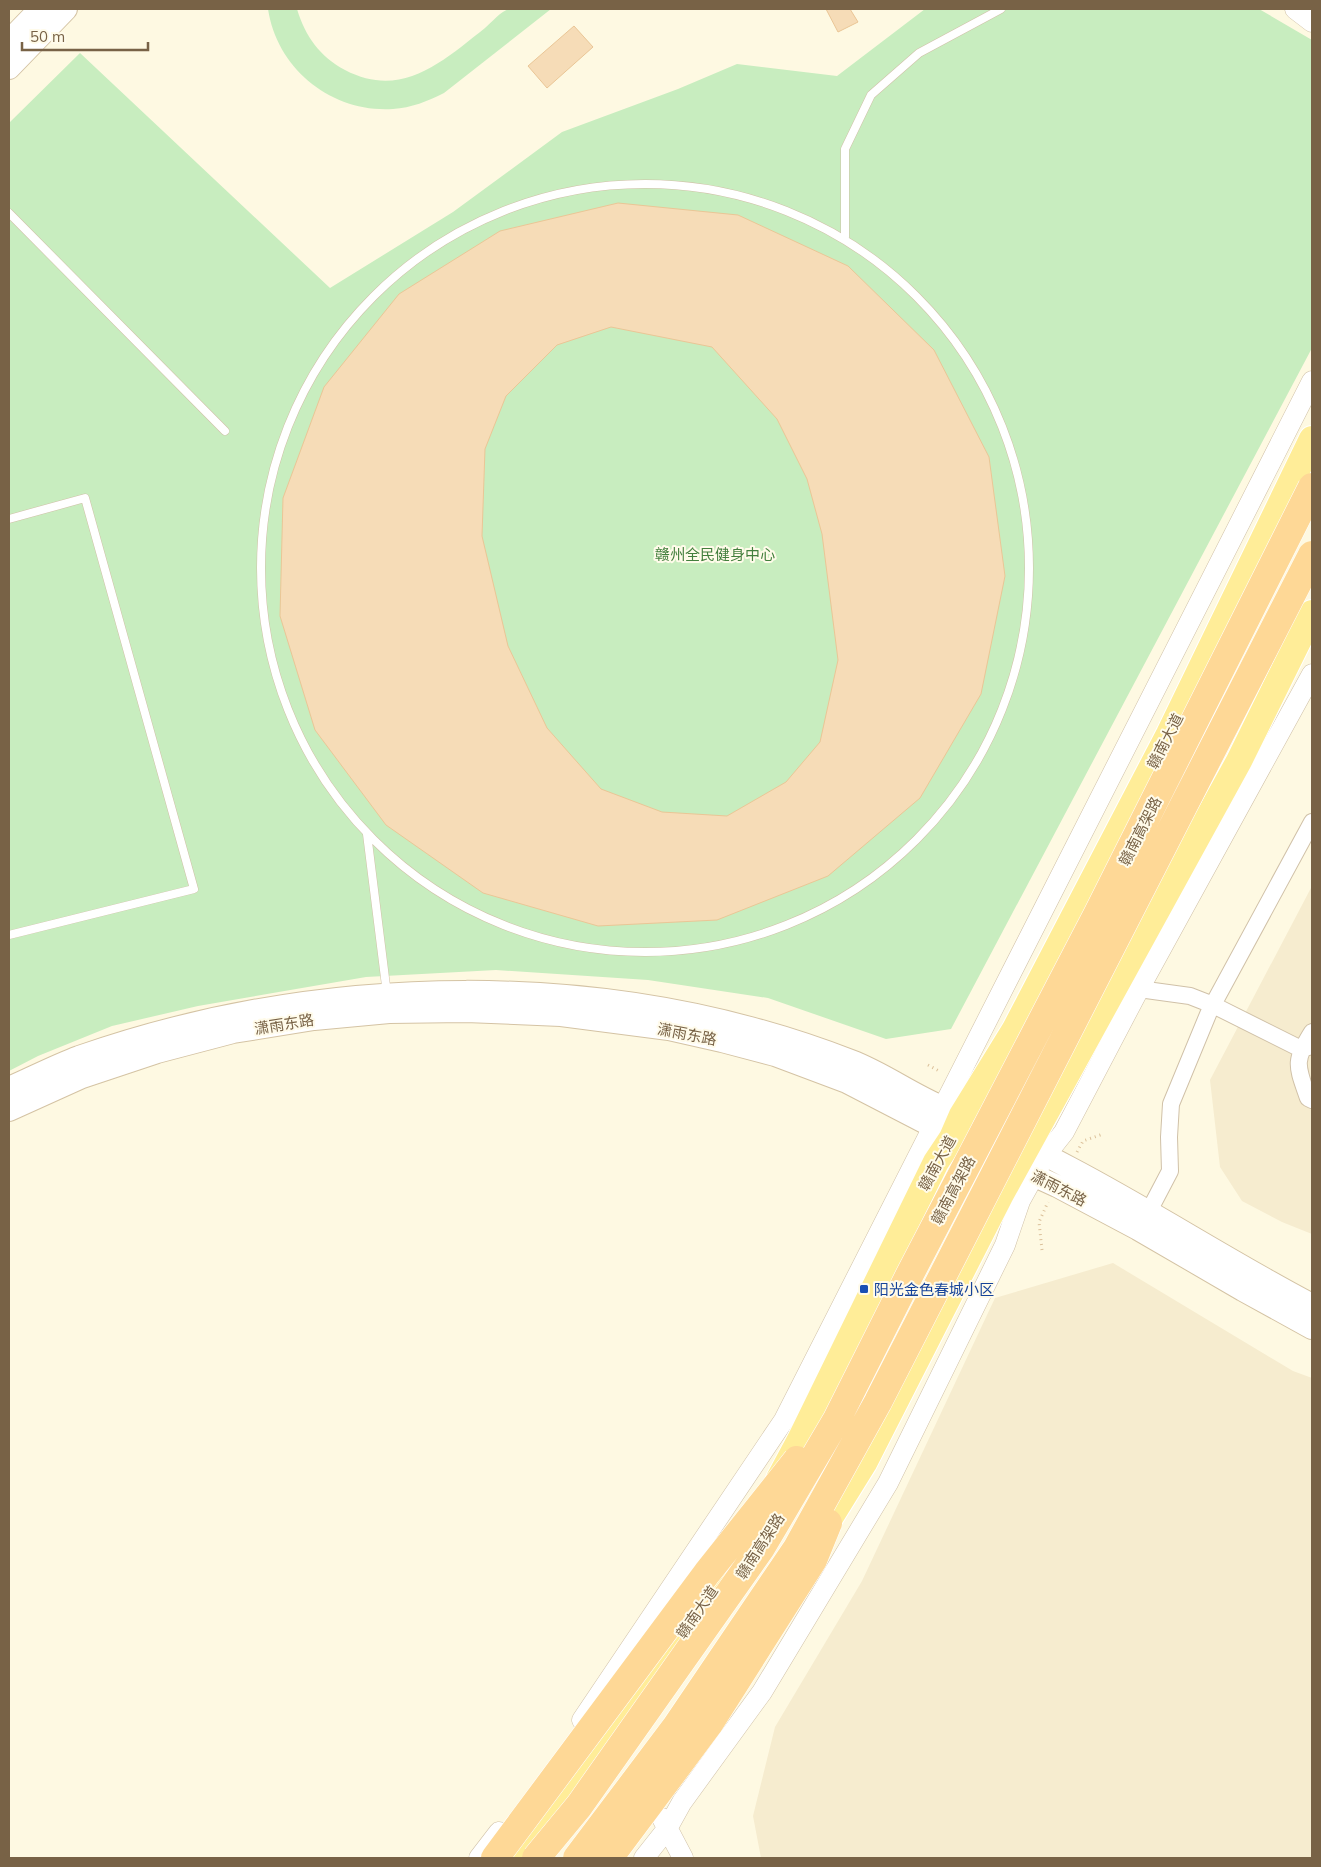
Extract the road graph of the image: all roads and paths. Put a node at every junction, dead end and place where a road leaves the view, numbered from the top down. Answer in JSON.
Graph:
{"nodes":[{"id":1,"x":40,"y":9,"type":"edge"},
{"id":2,"x":66,"y":9,"type":"edge"},
{"id":3,"x":1001,"y":9,"type":"edge"},
{"id":4,"x":1295,"y":9,"type":"edge"},
{"id":5,"x":1312,"y":22,"type":"edge"},
{"id":6,"x":9,"y":41,"type":"edge"},
{"id":7,"x":9,"y":68,"type":"edge"},
{"id":8,"x":9,"y":213,"type":"edge"},
{"id":9,"x":845,"y":237,"type":"junction"},
{"id":10,"x":1312,"y":381,"type":"edge"},
{"id":11,"x":225,"y":431,"type":"dead end"},
{"id":12,"x":1312,"y":439,"type":"edge"},
{"id":13,"x":1312,"y":487,"type":"edge"},
{"id":14,"x":9,"y":518,"type":"edge"},
{"id":15,"x":1312,"y":555,"type":"edge"},
{"id":16,"x":1312,"y":613,"type":"edge"},
{"id":17,"x":1312,"y":674,"type":"edge"},
{"id":18,"x":1312,"y":822,"type":"edge"},
{"id":19,"x":367,"y":834,"type":"junction"},
{"id":20,"x":9,"y":935,"type":"edge"},
{"id":21,"x":1139,"y":989,"type":"junction"},
{"id":22,"x":387,"y":996,"type":"junction"},
{"id":23,"x":1213,"y":1005,"type":"junction"},
{"id":24,"x":1312,"y":1032,"type":"edge"},
{"id":25,"x":1307,"y":1048,"type":"edge"},
{"id":26,"x":9,"y":1088,"type":"edge"},
{"id":27,"x":1312,"y":1100,"type":"edge"},
{"id":28,"x":9,"y":1110,"type":"edge"},
{"id":29,"x":948,"y":1122,"type":"junction"},
{"id":30,"x":1103,"y":1134,"type":"dead end"},
{"id":31,"x":1083,"y":1142,"type":"dead end"},
{"id":32,"x":1031,"y":1161,"type":"junction"},
{"id":33,"x":1043,"y":1211,"type":"dead end"},
{"id":34,"x":1148,"y":1213,"type":"junction"},
{"id":35,"x":1042,"y":1250,"type":"dead end"},
{"id":36,"x":1312,"y":1305,"type":"edge"},
{"id":37,"x":1312,"y":1328,"type":"edge"},
{"id":38,"x":852,"y":1390,"type":"junction"},
{"id":39,"x":878,"y":1402,"type":"junction"},
{"id":40,"x":649,"y":1792,"type":"junction"},
{"id":41,"x":668,"y":1829,"type":"junction"},
{"id":42,"x":479,"y":1858,"type":"edge"},
{"id":43,"x":495,"y":1858,"type":"edge"},
{"id":44,"x":516,"y":1858,"type":"edge"},
{"id":45,"x":536,"y":1858,"type":"edge"},
{"id":46,"x":577,"y":1858,"type":"edge"},
{"id":47,"x":599,"y":1858,"type":"edge"},
{"id":48,"x":609,"y":1858,"type":"edge"},
{"id":49,"x":644,"y":1858,"type":"edge"},
{"id":50,"x":683,"y":1858,"type":"edge"}],
"edges":[{"from":1,"to":6,"type":"main road"},
{"from":2,"to":7,"type":"main road"},
{"from":3,"to":9,"type":"lane"},
{"from":4,"to":5,"type":"street"},
{"from":8,"to":11,"type":"lane"},
{"from":9,"to":19,"type":"lane"},
{"from":9,"to":19,"type":"lane"},
{"from":10,"to":29,"type":"street"},
{"from":12,"to":29,"type":"main road","name":"赣南大道"},
{"from":13,"to":38,"type":"highway","name":"赣南高架路","bridge":true},
{"from":14,"to":20,"type":"lane"},
{"from":15,"to":39,"type":"highway","name":"赣南高架路","bridge":true},
{"from":16,"to":32,"type":"main road"},
{"from":17,"to":21,"type":"street"},
{"from":18,"to":23,"type":"street"},
{"from":19,"to":22,"type":"lane"},
{"from":21,"to":23,"type":"street"},
{"from":21,"to":32,"type":"street"},
{"from":22,"to":26,"type":"main road","name":"潇雨东路"},
{"from":22,"to":29,"type":"main road","name":"潇雨东路"},
{"from":23,"to":25,"type":"street"},
{"from":23,"to":34,"type":"street"},
{"from":24,"to":25,"type":"street"},
{"from":25,"to":27,"type":"street"},
{"from":28,"to":29,"type":"main road","name":"潇雨东路"},
{"from":29,"to":32,"type":"main road","name":"潇雨东路"},
{"from":29,"to":42,"type":"street"},
{"from":29,"to":44,"type":"main road","name":"赣南大道"},
{"from":30,"to":31,"type":"path"},
{"from":32,"to":34,"type":"main road","name":"潇雨东路"},
{"from":32,"to":37,"type":"main road","name":"潇雨东路"},
{"from":32,"to":40,"type":"main road"},
{"from":32,"to":41,"type":"street"},
{"from":33,"to":35,"type":"path"},
{"from":34,"to":36,"type":"main road","name":"潇雨东路"},
{"from":38,"to":43,"type":"highway","bridge":true},
{"from":38,"to":45,"type":"highway","name":"赣南高架路","bridge":true},
{"from":39,"to":46,"type":"highway","name":"赣南高架路","bridge":true},
{"from":39,"to":48,"type":"highway","bridge":true},
{"from":40,"to":41,"type":"street"},
{"from":40,"to":47,"type":"main road"},
{"from":41,"to":49,"type":"street"},
{"from":41,"to":50,"type":"street"}]}
